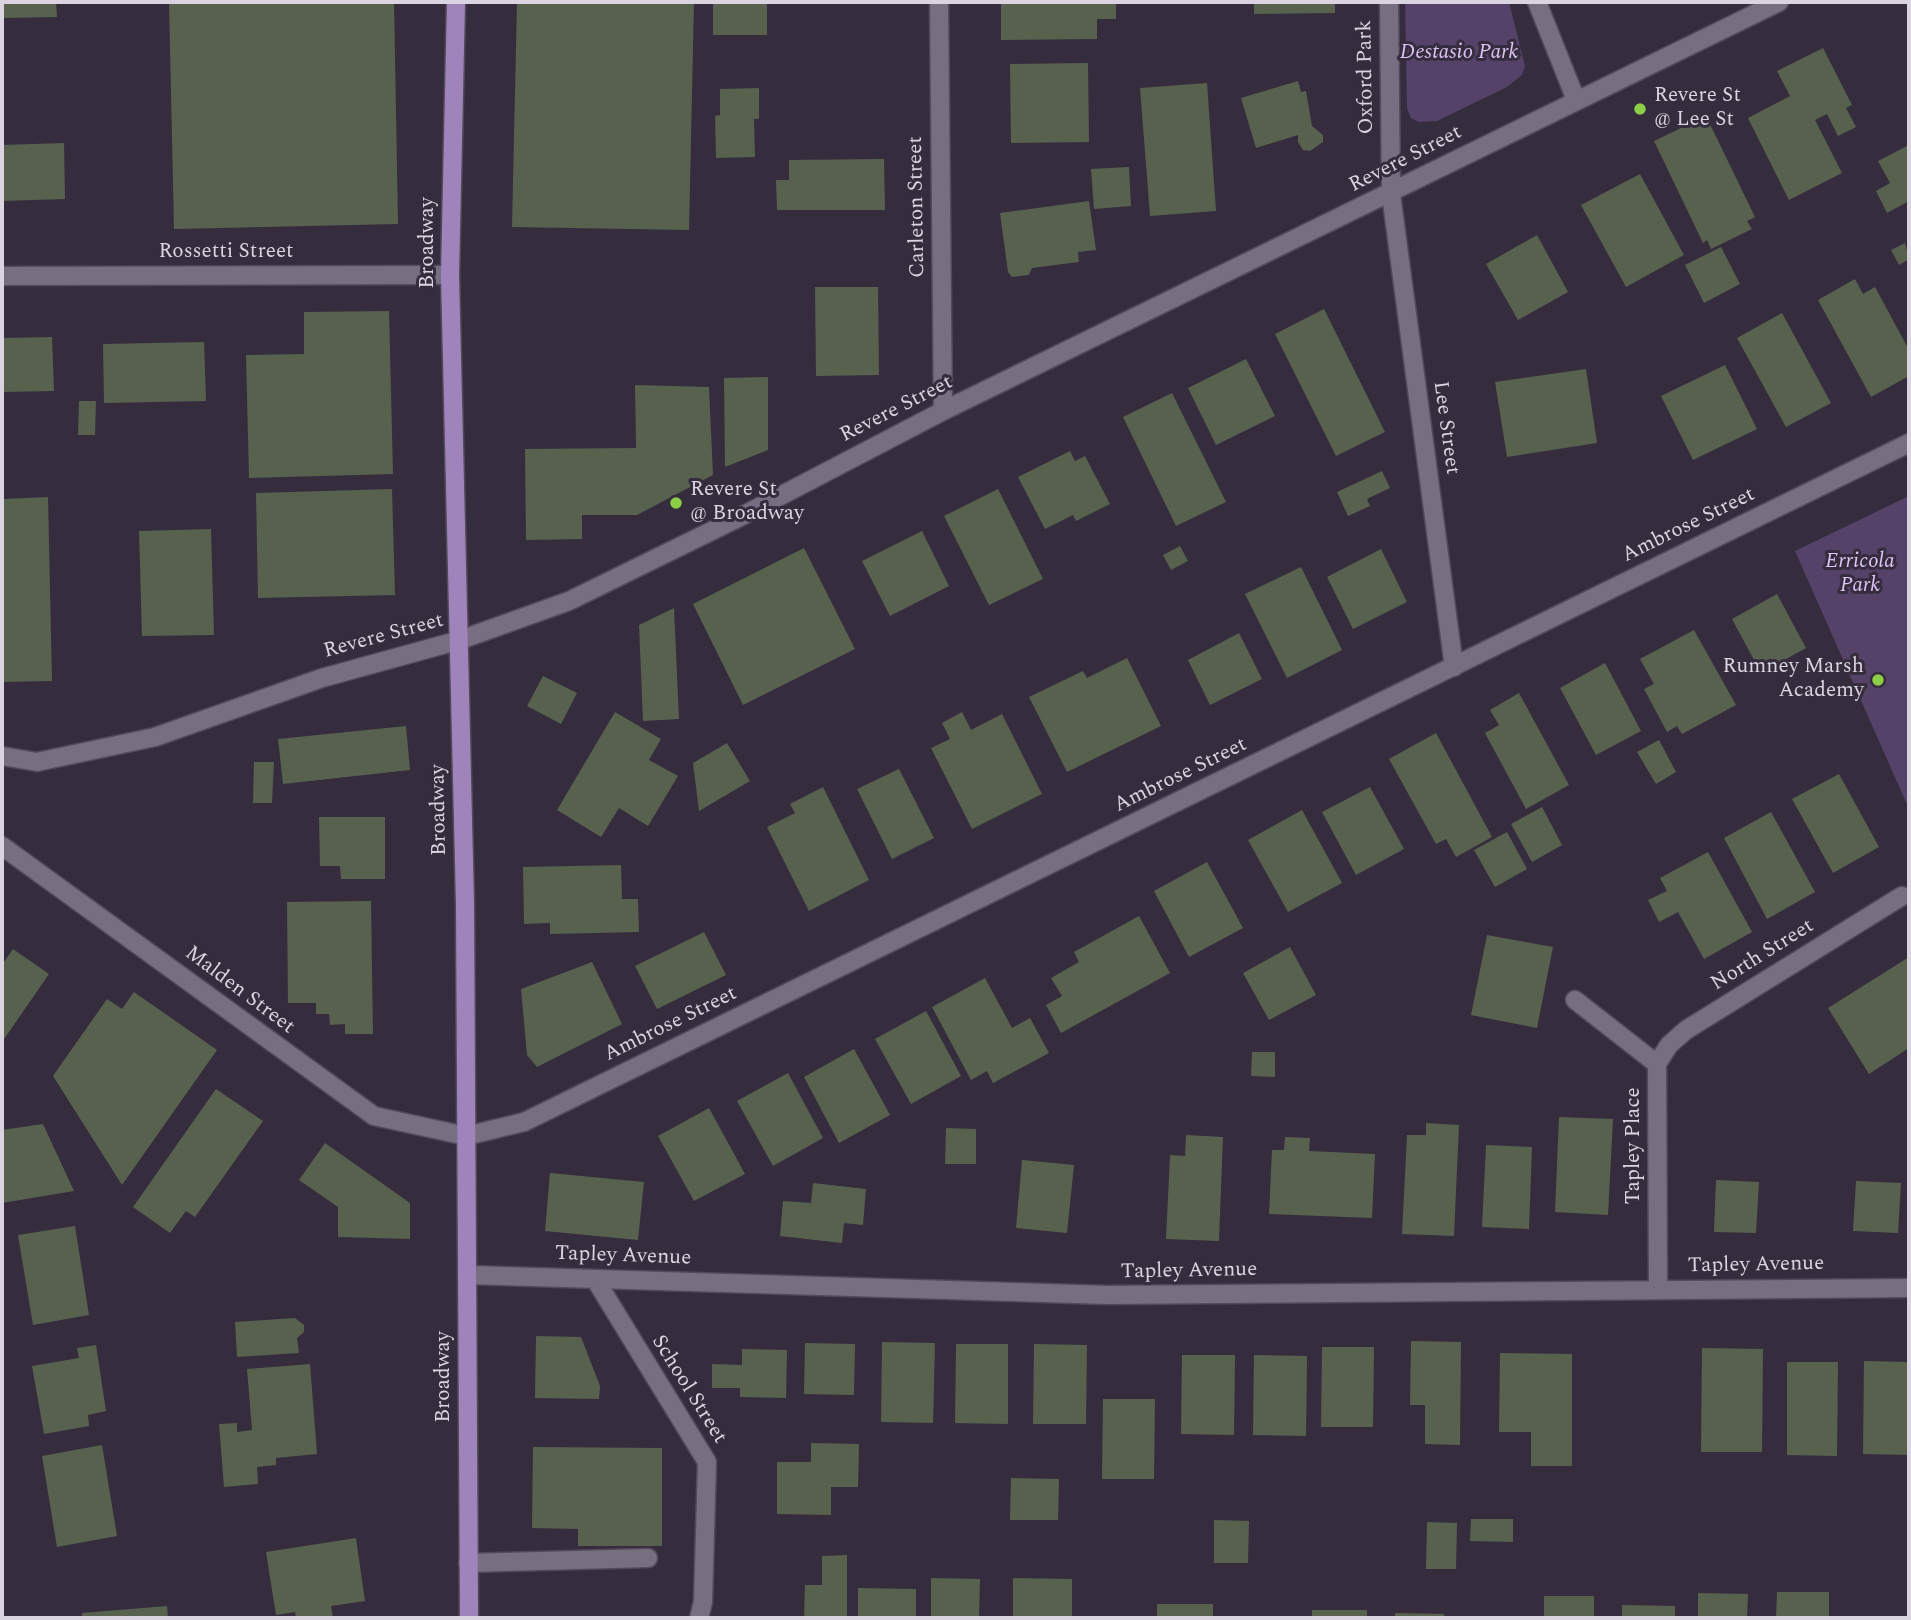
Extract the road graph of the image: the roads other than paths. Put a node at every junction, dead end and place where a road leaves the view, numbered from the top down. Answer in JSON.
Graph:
{"nodes":[{"id":1,"x":456,"y":2,"type":"edge"},
{"id":2,"x":939,"y":2,"type":"edge"},
{"id":3,"x":1389,"y":2,"type":"edge"},
{"id":4,"x":1536,"y":2,"type":"edge"},
{"id":5,"x":1779,"y":2,"type":"edge"},
{"id":6,"x":1576,"y":100,"type":"junction"},
{"id":7,"x":1391,"y":194,"type":"junction"},
{"id":8,"x":450,"y":275,"type":"junction"},
{"id":9,"x":2,"y":276,"type":"edge"},
{"id":10,"x":943,"y":411,"type":"junction"},
{"id":11,"x":1909,"y":443,"type":"edge"},
{"id":12,"x":460,"y":640,"type":"junction"},
{"id":13,"x":1454,"y":667,"type":"junction"},
{"id":14,"x":2,"y":756,"type":"edge"},
{"id":15,"x":2,"y":846,"type":"edge"},
{"id":16,"x":1902,"y":896,"type":"dead end"},
{"id":17,"x":1575,"y":1000,"type":"dead end"},
{"id":18,"x":1657,"y":1064,"type":"junction"},
{"id":19,"x":466,"y":1136,"type":"junction"},
{"id":20,"x":469,"y":1275,"type":"junction"},
{"id":21,"x":595,"y":1279,"type":"junction"},
{"id":22,"x":1909,"y":1288,"type":"edge"},
{"id":23,"x":1658,"y":1289,"type":"junction"},
{"id":24,"x":648,"y":1558,"type":"dead end"},
{"id":25,"x":468,"y":1563,"type":"junction"},
{"id":26,"x":469,"y":1618,"type":"edge"},
{"id":27,"x":699,"y":1618,"type":"edge"}],
"edges":[{"from":1,"to":8,"type":"main road","name":"Broadway"},
{"from":2,"to":10,"type":"street","name":"Carleton Street"},
{"from":3,"to":7,"type":"street","name":"Oxford Park"},
{"from":4,"to":6,"type":"street"},
{"from":5,"to":6,"type":"street","name":"Revere Street"},
{"from":6,"to":7,"type":"street","name":"Revere Street"},
{"from":7,"to":10,"type":"street","name":"Revere Street"},
{"from":7,"to":13,"type":"street","name":"Lee Street"},
{"from":8,"to":9,"type":"street","name":"Rossetti Street"},
{"from":8,"to":12,"type":"main road","name":"Broadway"},
{"from":10,"to":12,"type":"street","name":"Revere Street"},
{"from":11,"to":13,"type":"street","name":"Ambrose Street"},
{"from":12,"to":14,"type":"street","name":"Revere Street"},
{"from":12,"to":19,"type":"main road","name":"Broadway"},
{"from":13,"to":19,"type":"street","name":"Ambrose Street"},
{"from":15,"to":19,"type":"street","name":"Malden Street"},
{"from":16,"to":18,"type":"street","name":"North Street"},
{"from":17,"to":18,"type":"street","name":"Tapley Place"},
{"from":18,"to":23,"type":"street","name":"Tapley Place"},
{"from":19,"to":20,"type":"main road","name":"Broadway"},
{"from":20,"to":21,"type":"street","name":"Tapley Avenue"},
{"from":20,"to":25,"type":"main road","name":"Broadway"},
{"from":21,"to":23,"type":"street","name":"Tapley Avenue"},
{"from":21,"to":27,"type":"street","name":"School Street"},
{"from":22,"to":23,"type":"street","name":"Tapley Avenue"},
{"from":24,"to":25,"type":"street"},
{"from":25,"to":26,"type":"main road","name":"Broadway"}]}
